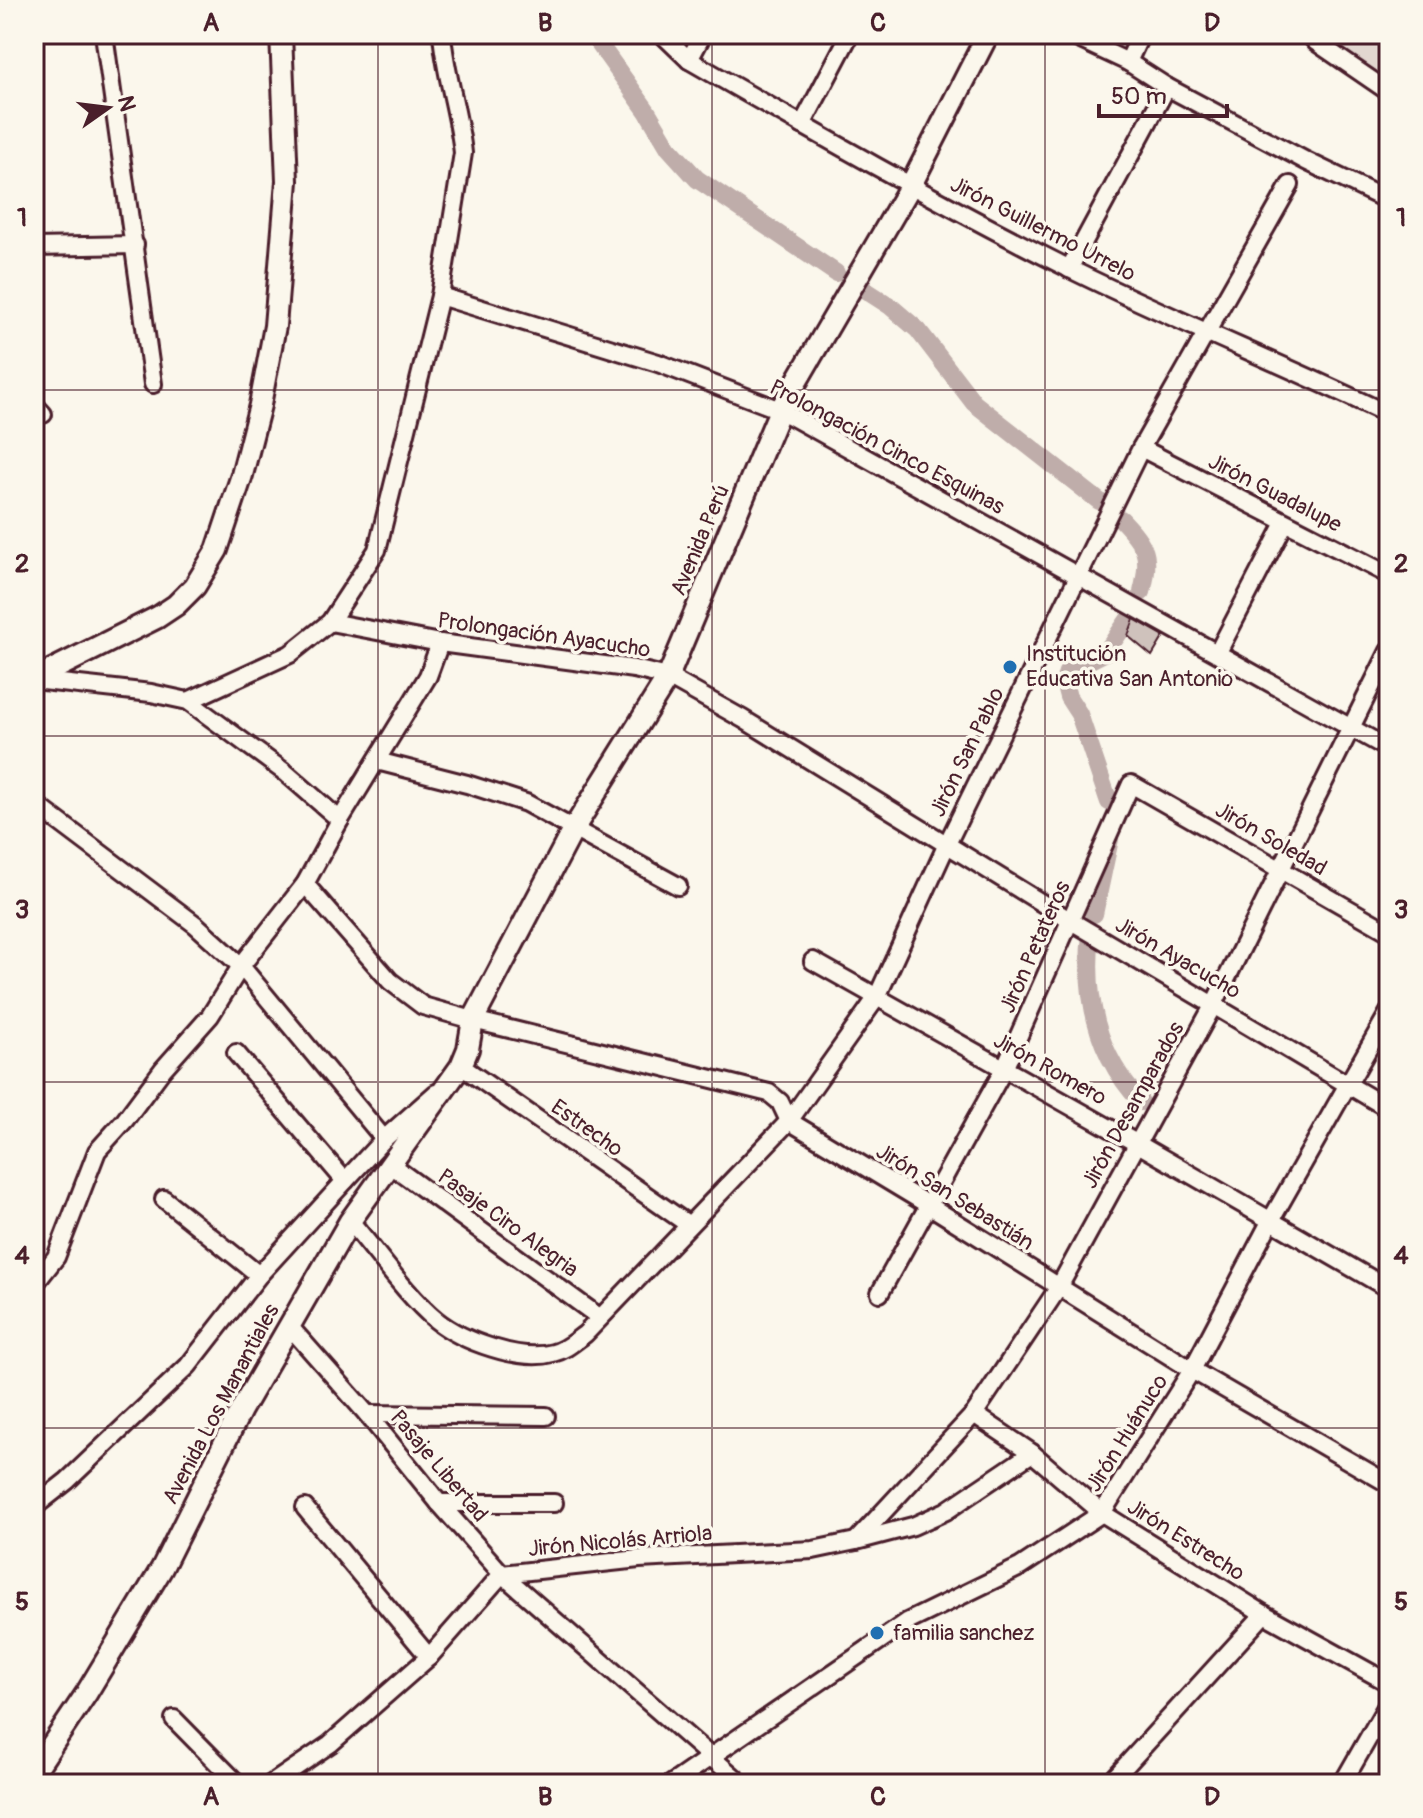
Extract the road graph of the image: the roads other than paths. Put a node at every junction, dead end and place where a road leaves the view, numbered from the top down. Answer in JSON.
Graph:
{"nodes":[{"id":1,"x":104,"y":34,"type":"edge"},
{"id":2,"x":281,"y":34,"type":"edge"},
{"id":3,"x":442,"y":34,"type":"edge"},
{"id":4,"x":662,"y":34,"type":"edge"},
{"id":5,"x":703,"y":34,"type":"edge"},
{"id":6,"x":850,"y":34,"type":"edge"},
{"id":7,"x":988,"y":34,"type":"edge"},
{"id":8,"x":1068,"y":34,"type":"edge"},
{"id":9,"x":1141,"y":34,"type":"edge"},
{"id":10,"x":1309,"y":34,"type":"edge"},
{"id":11,"x":689,"y":60,"type":"junction"},
{"id":12,"x":1128,"y":62,"type":"junction"},
{"id":13,"x":1167,"y":87,"type":"junction"},
{"id":14,"x":1389,"y":92,"type":"edge"},
{"id":15,"x":802,"y":125,"type":"junction"},
{"id":16,"x":911,"y":185,"type":"junction"},
{"id":17,"x":1290,"y":185,"type":"dead end"},
{"id":18,"x":1389,"y":201,"type":"edge"},
{"id":19,"x":135,"y":245,"type":"junction"},
{"id":20,"x":34,"y":247,"type":"edge"},
{"id":21,"x":1069,"y":269,"type":"junction"},
{"id":22,"x":440,"y":296,"type":"junction"},
{"id":23,"x":1207,"y":335,"type":"junction"},
{"id":24,"x":153,"y":384,"type":"dead end"},
{"id":25,"x":780,"y":410,"type":"junction"},
{"id":26,"x":1389,"y":415,"type":"edge"},
{"id":27,"x":1141,"y":448,"type":"junction"},
{"id":28,"x":1285,"y":523,"type":"junction"},
{"id":29,"x":1389,"y":575,"type":"edge"},
{"id":30,"x":1079,"y":577,"type":"junction"},
{"id":31,"x":330,"y":622,"type":"junction"},
{"id":32,"x":440,"y":643,"type":"junction"},
{"id":33,"x":1389,"y":651,"type":"edge"},
{"id":34,"x":1218,"y":652,"type":"junction"},
{"id":35,"x":668,"y":677,"type":"junction"},
{"id":36,"x":34,"y":679,"type":"edge"},
{"id":37,"x":188,"y":701,"type":"junction"},
{"id":38,"x":1352,"y":727,"type":"junction"},
{"id":39,"x":1389,"y":749,"type":"edge"},
{"id":40,"x":377,"y":761,"type":"junction"},
{"id":41,"x":1131,"y":784,"type":"joint"},
{"id":42,"x":34,"y":803,"type":"edge"},
{"id":43,"x":340,"y":820,"type":"junction"},
{"id":44,"x":574,"y":828,"type":"junction"},
{"id":45,"x":947,"y":844,"type":"junction"},
{"id":46,"x":1281,"y":870,"type":"junction"},
{"id":47,"x":305,"y":884,"type":"junction"},
{"id":48,"x":678,"y":886,"type":"dead end"},
{"id":49,"x":1071,"y":921,"type":"junction"},
{"id":50,"x":1389,"y":932,"type":"edge"},
{"id":51,"x":813,"y":961,"type":"dead end"},
{"id":52,"x":241,"y":966,"type":"junction"},
{"id":53,"x":877,"y":997,"type":"junction"},
{"id":54,"x":1214,"y":1004,"type":"junction"},
{"id":55,"x":1389,"y":1012,"type":"edge"},
{"id":56,"x":473,"y":1020,"type":"junction"},
{"id":57,"x":236,"y":1053,"type":"dead end"},
{"id":58,"x":461,"y":1066,"type":"junction"},
{"id":59,"x":1004,"y":1069,"type":"junction"},
{"id":60,"x":1347,"y":1085,"type":"junction"},
{"id":61,"x":445,"y":1089,"type":"junction"},
{"id":62,"x":1389,"y":1109,"type":"edge"},
{"id":63,"x":789,"y":1121,"type":"junction"},
{"id":64,"x":384,"y":1139,"type":"junction"},
{"id":65,"x":1138,"y":1144,"type":"junction"},
{"id":66,"x":391,"y":1165,"type":"junction"},
{"id":67,"x":345,"y":1181,"type":"junction"},
{"id":68,"x":164,"y":1199,"type":"dead end"},
{"id":69,"x":930,"y":1206,"type":"junction"},
{"id":70,"x":1271,"y":1220,"type":"junction"},
{"id":71,"x":350,"y":1221,"type":"junction"},
{"id":72,"x":689,"y":1225,"type":"junction"},
{"id":73,"x":259,"y":1275,"type":"junction"},
{"id":74,"x":34,"y":1282,"type":"edge"},
{"id":75,"x":1059,"y":1287,"type":"junction"},
{"id":76,"x":1389,"y":1289,"type":"edge"},
{"id":77,"x":880,"y":1293,"type":"dead end"},
{"id":78,"x":599,"y":1317,"type":"junction"},
{"id":79,"x":290,"y":1327,"type":"junction"},
{"id":80,"x":1192,"y":1370,"type":"junction"},
{"id":81,"x":367,"y":1414,"type":"junction"},
{"id":82,"x":974,"y":1414,"type":"junction"},
{"id":83,"x":546,"y":1416,"type":"dead end"},
{"id":84,"x":1032,"y":1453,"type":"junction"},
{"id":85,"x":1389,"y":1484,"type":"edge"},
{"id":86,"x":439,"y":1503,"type":"junction"},
{"id":87,"x":554,"y":1503,"type":"dead end"},
{"id":88,"x":34,"y":1507,"type":"edge"},
{"id":89,"x":305,"y":1508,"type":"dead end"},
{"id":90,"x":1102,"y":1513,"type":"junction"},
{"id":91,"x":856,"y":1541,"type":"junction"},
{"id":92,"x":502,"y":1574,"type":"junction"},
{"id":93,"x":1264,"y":1614,"type":"junction"},
{"id":94,"x":429,"y":1657,"type":"junction"},
{"id":95,"x":1389,"y":1683,"type":"edge"},
{"id":96,"x":1389,"y":1702,"type":"edge"},
{"id":97,"x":174,"y":1719,"type":"dead end"},
{"id":98,"x":712,"y":1758,"type":"junction"},
{"id":99,"x":34,"y":1772,"type":"edge"},
{"id":100,"x":238,"y":1784,"type":"edge"},
{"id":101,"x":271,"y":1784,"type":"edge"},
{"id":102,"x":671,"y":1784,"type":"edge"},
{"id":103,"x":742,"y":1784,"type":"edge"},
{"id":104,"x":1109,"y":1784,"type":"edge"},
{"id":105,"x":1342,"y":1784,"type":"edge"}],
"edges":[{"from":1,"to":19,"type":"street"},
{"from":2,"to":36,"type":"street"},
{"from":3,"to":22,"type":"street"},
{"from":4,"to":11,"type":"street","name":"Jirón Guillermo Urrelo"},
{"from":5,"to":11,"type":"street"},
{"from":6,"to":15,"type":"street"},
{"from":7,"to":16,"type":"street","name":"Avenida Perú"},
{"from":8,"to":12,"type":"street"},
{"from":9,"to":12,"type":"street"},
{"from":10,"to":14,"type":"street"},
{"from":11,"to":15,"type":"street","name":"Jirón Guillermo Urrelo"},
{"from":12,"to":13,"type":"street"},
{"from":13,"to":18,"type":"street"},
{"from":13,"to":21,"type":"street"},
{"from":15,"to":16,"type":"street","name":"Jirón Guillermo Urrelo"},
{"from":16,"to":21,"type":"street","name":"Jirón Guillermo Urrelo"},
{"from":16,"to":25,"type":"street","name":"Avenida Perú"},
{"from":17,"to":23,"type":"street","name":"Jirón San Pablo"},
{"from":19,"to":20,"type":"street"},
{"from":19,"to":24,"type":"street"},
{"from":21,"to":23,"type":"street","name":"Jirón Guillermo Urrelo"},
{"from":22,"to":25,"type":"street","name":"Prolongación Cinco Esquinas"},
{"from":22,"to":31,"type":"street"},
{"from":23,"to":26,"type":"street","name":"Jirón Guillermo Urrelo"},
{"from":23,"to":27,"type":"street","name":"Jirón San Pablo"},
{"from":25,"to":30,"type":"street","name":"Prolongación Cinco Esquinas"},
{"from":25,"to":35,"type":"street","name":"Avenida Perú"},
{"from":27,"to":28,"type":"street","name":"Jirón Guadalupe"},
{"from":27,"to":30,"type":"street","name":"Jirón San Pablo"},
{"from":28,"to":29,"type":"street","name":"Jirón Guadalupe"},
{"from":28,"to":34,"type":"street"},
{"from":30,"to":34,"type":"street","name":"Prolongación Cinco Esquinas"},
{"from":30,"to":45,"type":"street","name":"Jirón San Pablo"},
{"from":31,"to":32,"type":"street","name":"Prolongación Ayacucho"},
{"from":31,"to":37,"type":"street"},
{"from":32,"to":35,"type":"street","name":"Prolongación Ayacucho"},
{"from":32,"to":40,"type":"street"},
{"from":33,"to":38,"type":"street","name":"Jirón Desamparados"},
{"from":34,"to":38,"type":"street","name":"Prolongación Cinco Esquinas"},
{"from":35,"to":44,"type":"street","name":"Avenida Perú"},
{"from":35,"to":45,"type":"street","name":"Prolongación Ayacucho"},
{"from":36,"to":37,"type":"street"},
{"from":37,"to":43,"type":"street"},
{"from":38,"to":39,"type":"street","name":"Prolongación Cinco Esquinas"},
{"from":38,"to":46,"type":"street","name":"Jirón Desamparados"},
{"from":40,"to":43,"type":"street"},
{"from":40,"to":44,"type":"street"},
{"from":41,"to":46,"type":"street","name":"Jirón Soledad"},
{"from":41,"to":49,"type":"street","name":"Jirón Petateros"},
{"from":42,"to":52,"type":"street"},
{"from":43,"to":47,"type":"street"},
{"from":44,"to":48,"type":"street"},
{"from":44,"to":56,"type":"street","name":"Avenida Perú"},
{"from":45,"to":49,"type":"street","name":"Jirón Ayacucho"},
{"from":45,"to":53,"type":"street","name":"Jirón San Pablo"},
{"from":46,"to":50,"type":"street","name":"Jirón Soledad"},
{"from":46,"to":54,"type":"street","name":"Jirón Desamparados"},
{"from":47,"to":52,"type":"street"},
{"from":47,"to":56,"type":"street","name":"Jirón San Sebastián"},
{"from":49,"to":54,"type":"street","name":"Jirón Ayacucho"},
{"from":49,"to":59,"type":"street","name":"Jirón Petateros"},
{"from":51,"to":53,"type":"street","name":"Jirón Romero"},
{"from":52,"to":64,"type":"street"},
{"from":52,"to":74,"type":"street"},
{"from":53,"to":59,"type":"street","name":"Jirón Romero"},
{"from":53,"to":63,"type":"street","name":"Jirón San Pablo"},
{"from":54,"to":60,"type":"street","name":"Jirón Ayacucho"},
{"from":54,"to":65,"type":"street","name":"Jirón Desamparados"},
{"from":55,"to":60,"type":"street","name":"Jirón Huánuco"},
{"from":56,"to":58,"type":"street","name":"Avenida Perú"},
{"from":56,"to":63,"type":"street","name":"Jirón San Sebastián"},
{"from":57,"to":67,"type":"street"},
{"from":58,"to":61,"type":"street","name":"Avenida Los Manantiales"},
{"from":58,"to":72,"type":"street","name":"Estrecho"},
{"from":59,"to":65,"type":"street","name":"Jirón Romero"},
{"from":59,"to":69,"type":"street","name":"Jirón Petateros"},
{"from":60,"to":62,"type":"street","name":"Jirón Ayacucho"},
{"from":60,"to":70,"type":"street","name":"Jirón Huánuco"},
{"from":61,"to":64,"type":"street"},
{"from":61,"to":66,"type":"street","name":"Avenida Los Manantiales"},
{"from":63,"to":69,"type":"street","name":"Jirón San Sebastián"},
{"from":63,"to":72,"type":"street","name":"Jirón San Pablo"},
{"from":64,"to":67,"type":"street"},
{"from":65,"to":70,"type":"street","name":"Jirón Romero"},
{"from":65,"to":75,"type":"street","name":"Jirón Desamparados"},
{"from":66,"to":71,"type":"street","name":"Avenida Los Manantiales"},
{"from":66,"to":78,"type":"street","name":"Pasaje Ciro Alegria"},
{"from":67,"to":73,"type":"street"},
{"from":68,"to":73,"type":"street"},
{"from":69,"to":75,"type":"street","name":"Jirón San Sebastián"},
{"from":69,"to":77,"type":"street","name":"Jirón Petateros"},
{"from":70,"to":76,"type":"street","name":"Jirón Romero"},
{"from":70,"to":80,"type":"street","name":"Jirón Huánuco"},
{"from":71,"to":78,"type":"street","name":"Jirón San Pablo"},
{"from":71,"to":79,"type":"street","name":"Avenida Los Manantiales"},
{"from":72,"to":78,"type":"street","name":"Jirón San Pablo"},
{"from":73,"to":88,"type":"street"},
{"from":75,"to":80,"type":"street","name":"Jirón San Sebastián"},
{"from":75,"to":82,"type":"street","name":"Jirón Desamparados"},
{"from":79,"to":81,"type":"street","name":"Pasaje Libertad"},
{"from":79,"to":99,"type":"street","name":"Avenida Los Manantiales"},
{"from":80,"to":85,"type":"street","name":"Jirón San Sebastián"},
{"from":80,"to":90,"type":"street","name":"Jirón Huánuco"},
{"from":81,"to":83,"type":"street"},
{"from":81,"to":86,"type":"street","name":"Pasaje Libertad"},
{"from":82,"to":84,"type":"street","name":"Jirón Estrecho"},
{"from":82,"to":91,"type":"street","name":"Jirón Desamparados"},
{"from":84,"to":90,"type":"street","name":"Jirón Estrecho"},
{"from":84,"to":91,"type":"street","name":"Jirón Nicolás Arriola"},
{"from":86,"to":87,"type":"street"},
{"from":86,"to":92,"type":"street","name":"Pasaje Libertad"},
{"from":89,"to":94,"type":"street"},
{"from":90,"to":93,"type":"street","name":"Jirón Estrecho"},
{"from":90,"to":98,"type":"street","name":"Jirón Huánuco"},
{"from":91,"to":92,"type":"street","name":"Jirón Nicolás Arriola"},
{"from":92,"to":94,"type":"street","name":"Jirón Nicolás Arriola"},
{"from":92,"to":98,"type":"street","name":"Pasaje Libertad"},
{"from":93,"to":95,"type":"street","name":"Jirón Estrecho"},
{"from":93,"to":104,"type":"street"},
{"from":94,"to":101,"type":"street","name":"Jirón Nicolás Arriola"},
{"from":96,"to":105,"type":"street"},
{"from":97,"to":100,"type":"street"},
{"from":98,"to":102,"type":"street","name":"Jirón Huánuco"},
{"from":98,"to":103,"type":"street","name":"Pasaje Libertad"}]}
